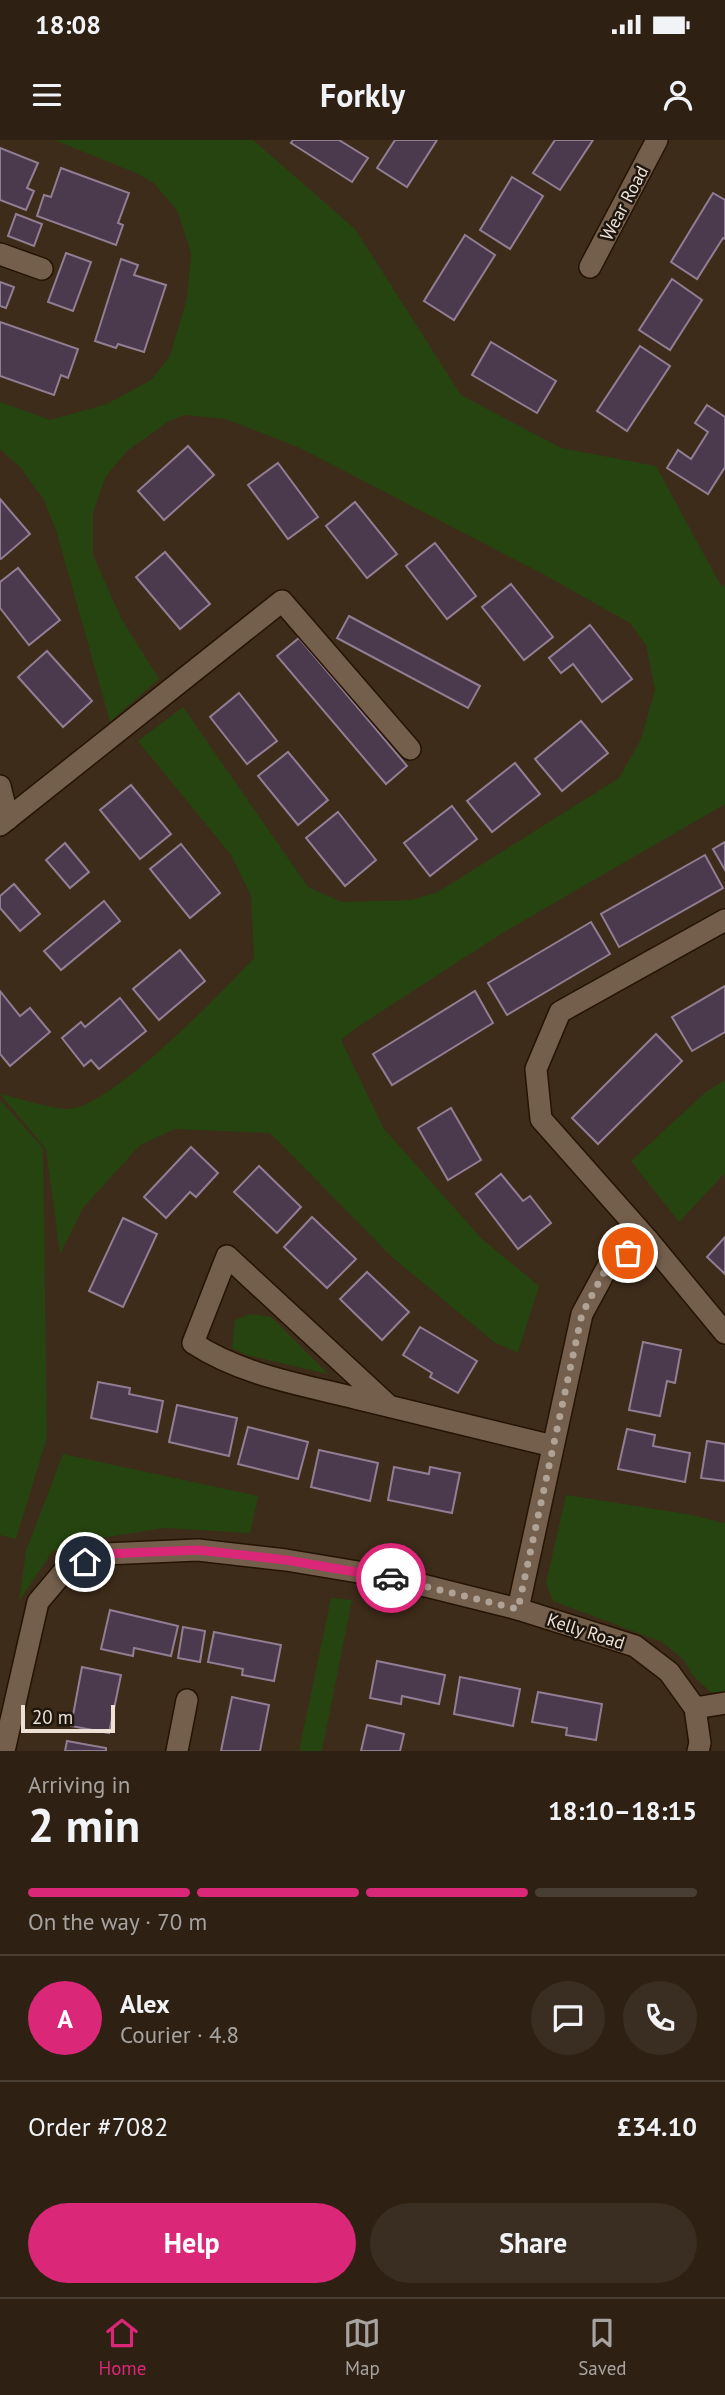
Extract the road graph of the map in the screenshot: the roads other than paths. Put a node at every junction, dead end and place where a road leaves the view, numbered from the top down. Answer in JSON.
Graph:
{"nodes":[{"id":1,"x":657,"y":140,"type":"edge"},
{"id":2,"x":0,"y":254,"type":"edge"},
{"id":3,"x":590,"y":267,"type":"dead end"},
{"id":4,"x":42,"y":269,"type":"dead end"},
{"id":5,"x":411,"y":749,"type":"dead end"},
{"id":6,"x":0,"y":786,"type":"edge"},
{"id":7,"x":4,"y":822,"type":"edge"},
{"id":8,"x":725,"y":920,"type":"edge"},
{"id":9,"x":648,"y":1240,"type":"junction"},
{"id":10,"x":725,"y":1333,"type":"edge"},
{"id":11,"x":389,"y":1406,"type":"junction"},
{"id":12,"x":553,"y":1446,"type":"junction"},
{"id":13,"x":518,"y":1609,"type":"junction"},
{"id":14,"x":187,"y":1700,"type":"dead end"},
{"id":15,"x":725,"y":1703,"type":"edge"},
{"id":16,"x":695,"y":1708,"type":"junction"},
{"id":17,"x":4,"y":1751,"type":"edge"},
{"id":18,"x":177,"y":1751,"type":"edge"},
{"id":19,"x":698,"y":1751,"type":"edge"}],
"edges":[{"from":1,"to":3,"type":"street","name":"Wear Road"},
{"from":2,"to":4,"type":"street"},
{"from":5,"to":7,"type":"street"},
{"from":6,"to":7,"type":"street"},
{"from":8,"to":9,"type":"street"},
{"from":9,"to":10,"type":"street"},
{"from":9,"to":12,"type":"street"},
{"from":11,"to":11,"type":"street"},
{"from":11,"to":12,"type":"street"},
{"from":12,"to":13,"type":"street"},
{"from":13,"to":16,"type":"street","name":"Kelly Road"},
{"from":13,"to":17,"type":"street","name":"Kelly Road"},
{"from":14,"to":18,"type":"street"},
{"from":15,"to":16,"type":"street"},
{"from":16,"to":19,"type":"street","name":"Kelly Road"}]}
